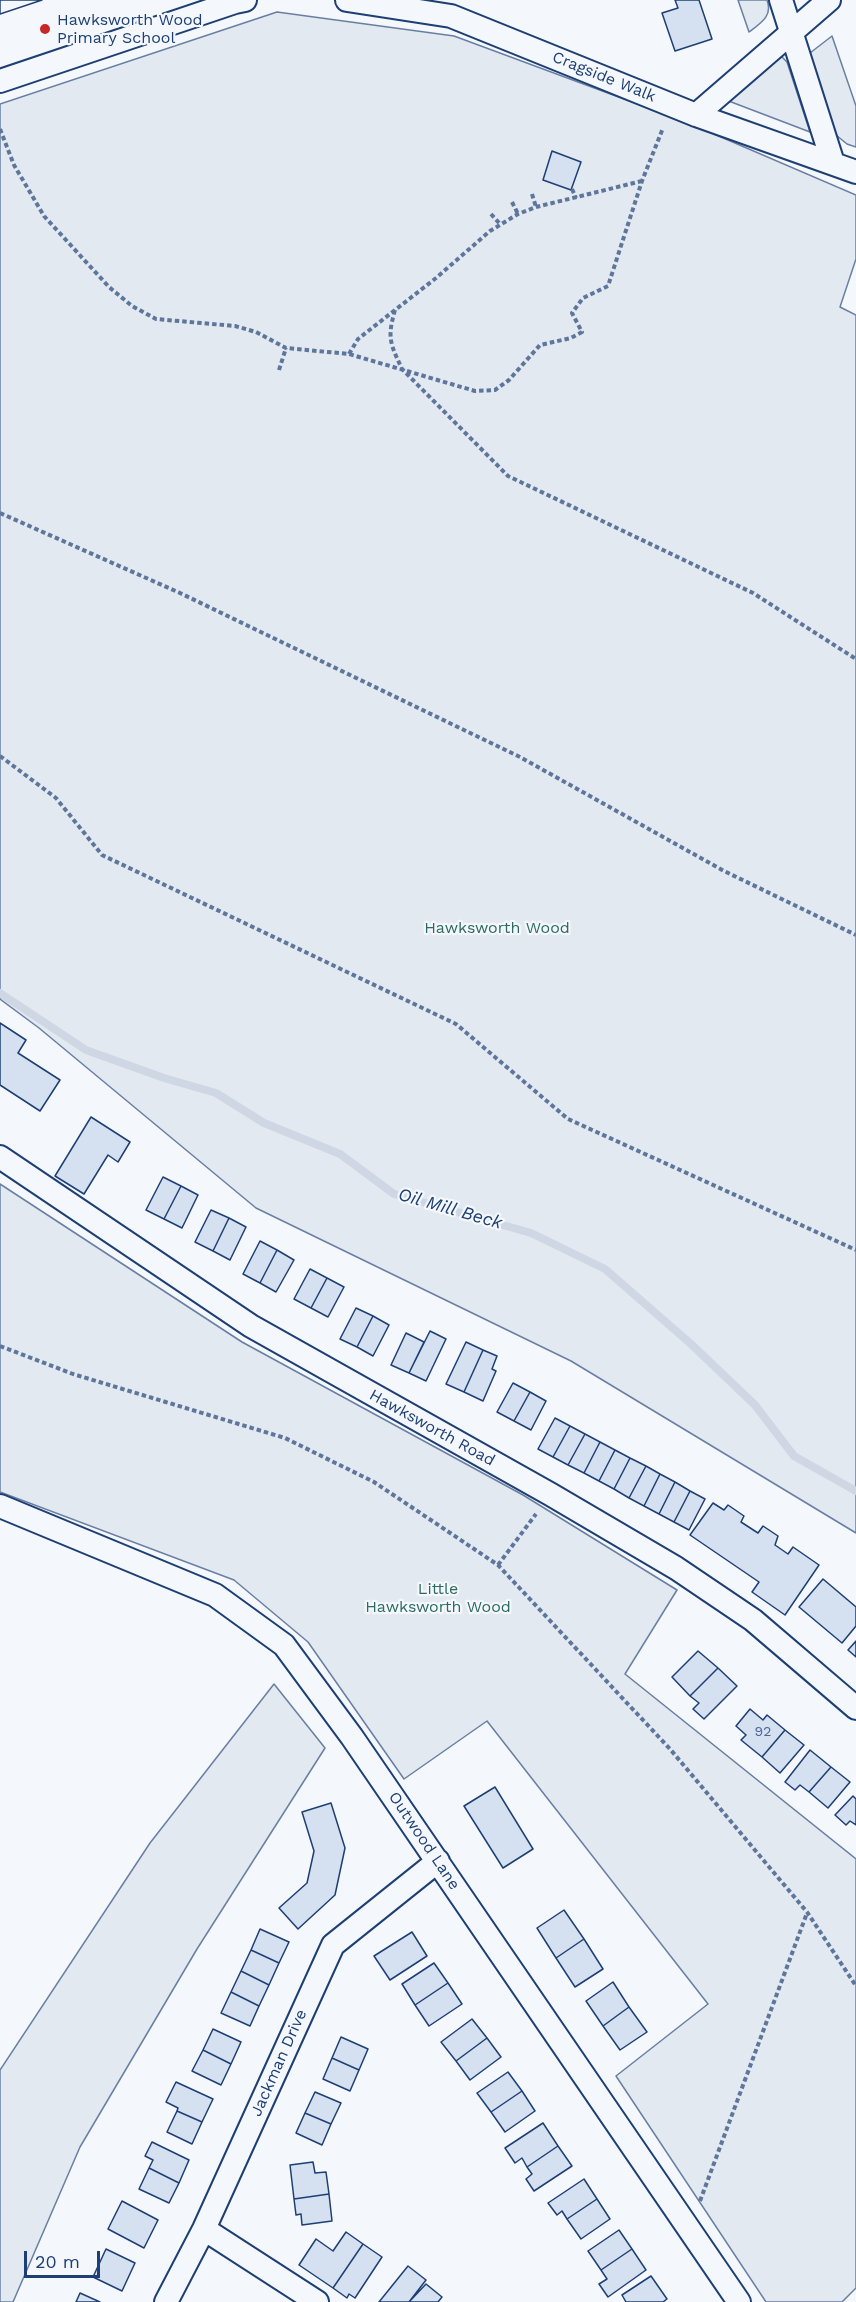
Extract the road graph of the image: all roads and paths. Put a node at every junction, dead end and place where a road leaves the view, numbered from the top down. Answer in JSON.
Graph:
{"nodes":[{"id":1,"x":245,"y":0,"type":"edge"},
{"id":2,"x":346,"y":0,"type":"edge"},
{"id":3,"x":781,"y":0,"type":"edge"},
{"id":4,"x":828,"y":0,"type":"edge"},
{"id":5,"x":792,"y":33,"type":"junction"},
{"id":6,"x":0,"y":81,"type":"edge"},
{"id":7,"x":672,"y":105,"type":"junction"},
{"id":8,"x":696,"y":115,"type":"junction"},
{"id":9,"x":0,"y":129,"type":"edge"},
{"id":10,"x":833,"y":163,"type":"junction"},
{"id":11,"x":856,"y":172,"type":"edge"},
{"id":12,"x":642,"y":181,"type":"junction"},
{"id":13,"x":572,"y":189,"type":"dead end"},
{"id":14,"x":532,"y":194,"type":"dead end"},
{"id":15,"x":576,"y":198,"type":"junction"},
{"id":16,"x":512,"y":202,"type":"dead end"},
{"id":17,"x":536,"y":207,"type":"junction"},
{"id":18,"x":491,"y":213,"type":"dead end"},
{"id":19,"x":518,"y":214,"type":"junction"},
{"id":20,"x":500,"y":224,"type":"junction"},
{"id":21,"x":395,"y":310,"type":"junction"},
{"id":22,"x":286,"y":348,"type":"junction"},
{"id":23,"x":349,"y":354,"type":"junction"},
{"id":24,"x":402,"y":369,"type":"junction"},
{"id":25,"x":279,"y":370,"type":"dead end"},
{"id":26,"x":0,"y":513,"type":"edge"},
{"id":27,"x":856,"y":659,"type":"edge"},
{"id":28,"x":0,"y":756,"type":"edge"},
{"id":29,"x":856,"y":935,"type":"edge"},
{"id":30,"x":0,"y":1157,"type":"edge"},
{"id":31,"x":856,"y":1250,"type":"edge"},
{"id":32,"x":0,"y":1346,"type":"edge"},
{"id":33,"x":550,"y":1494,"type":"junction"},
{"id":34,"x":0,"y":1506,"type":"edge"},
{"id":35,"x":498,"y":1565,"type":"junction"},
{"id":36,"x":856,"y":1708,"type":"edge"},
{"id":37,"x":438,"y":1862,"type":"junction"},
{"id":38,"x":807,"y":1912,"type":"junction"},
{"id":39,"x":856,"y":1986,"type":"edge"},
{"id":40,"x":204,"y":2229,"type":"junction"},
{"id":41,"x":689,"y":2229,"type":"junction"},
{"id":42,"x":166,"y":2302,"type":"edge"},
{"id":43,"x":317,"y":2302,"type":"edge"},
{"id":44,"x":739,"y":2302,"type":"edge"}],
"edges":[{"from":1,"to":6,"type":"street"},
{"from":2,"to":7,"type":"street","name":"Cragside Walk"},
{"from":3,"to":5,"type":"street"},
{"from":4,"to":5,"type":"street"},
{"from":5,"to":8,"type":"street"},
{"from":5,"to":10,"type":"street"},
{"from":7,"to":8,"type":"street","name":"Cragside Walk"},
{"from":7,"to":12,"type":"path"},
{"from":8,"to":10,"type":"street","name":"Cragside Walk"},
{"from":9,"to":22,"type":"path"},
{"from":10,"to":11,"type":"street","name":"Cragside Walk"},
{"from":12,"to":15,"type":"path"},
{"from":12,"to":24,"type":"path"},
{"from":13,"to":15,"type":"path"},
{"from":14,"to":17,"type":"path"},
{"from":15,"to":17,"type":"path"},
{"from":16,"to":19,"type":"path"},
{"from":17,"to":19,"type":"path"},
{"from":18,"to":20,"type":"path"},
{"from":19,"to":20,"type":"path"},
{"from":20,"to":21,"type":"path"},
{"from":21,"to":23,"type":"path"},
{"from":21,"to":24,"type":"path"},
{"from":22,"to":23,"type":"path"},
{"from":22,"to":25,"type":"path"},
{"from":23,"to":24,"type":"path"},
{"from":24,"to":27,"type":"path"},
{"from":26,"to":29,"type":"path"},
{"from":28,"to":31,"type":"path"},
{"from":30,"to":33,"type":"street","name":"Hawksworth Road"},
{"from":32,"to":35,"type":"path"},
{"from":33,"to":35,"type":"path"},
{"from":33,"to":36,"type":"street","name":"Hawksworth Road"},
{"from":34,"to":37,"type":"street","name":"Outwood Lane"},
{"from":35,"to":38,"type":"path"},
{"from":37,"to":40,"type":"street","name":"Jackman Drive"},
{"from":37,"to":41,"type":"street","name":"Outwood Lane"},
{"from":38,"to":39,"type":"path"},
{"from":38,"to":41,"type":"path"},
{"from":40,"to":42,"type":"street","name":"Jackman Drive"},
{"from":40,"to":43,"type":"street"},
{"from":41,"to":44,"type":"street","name":"Outwood Lane"}]}
